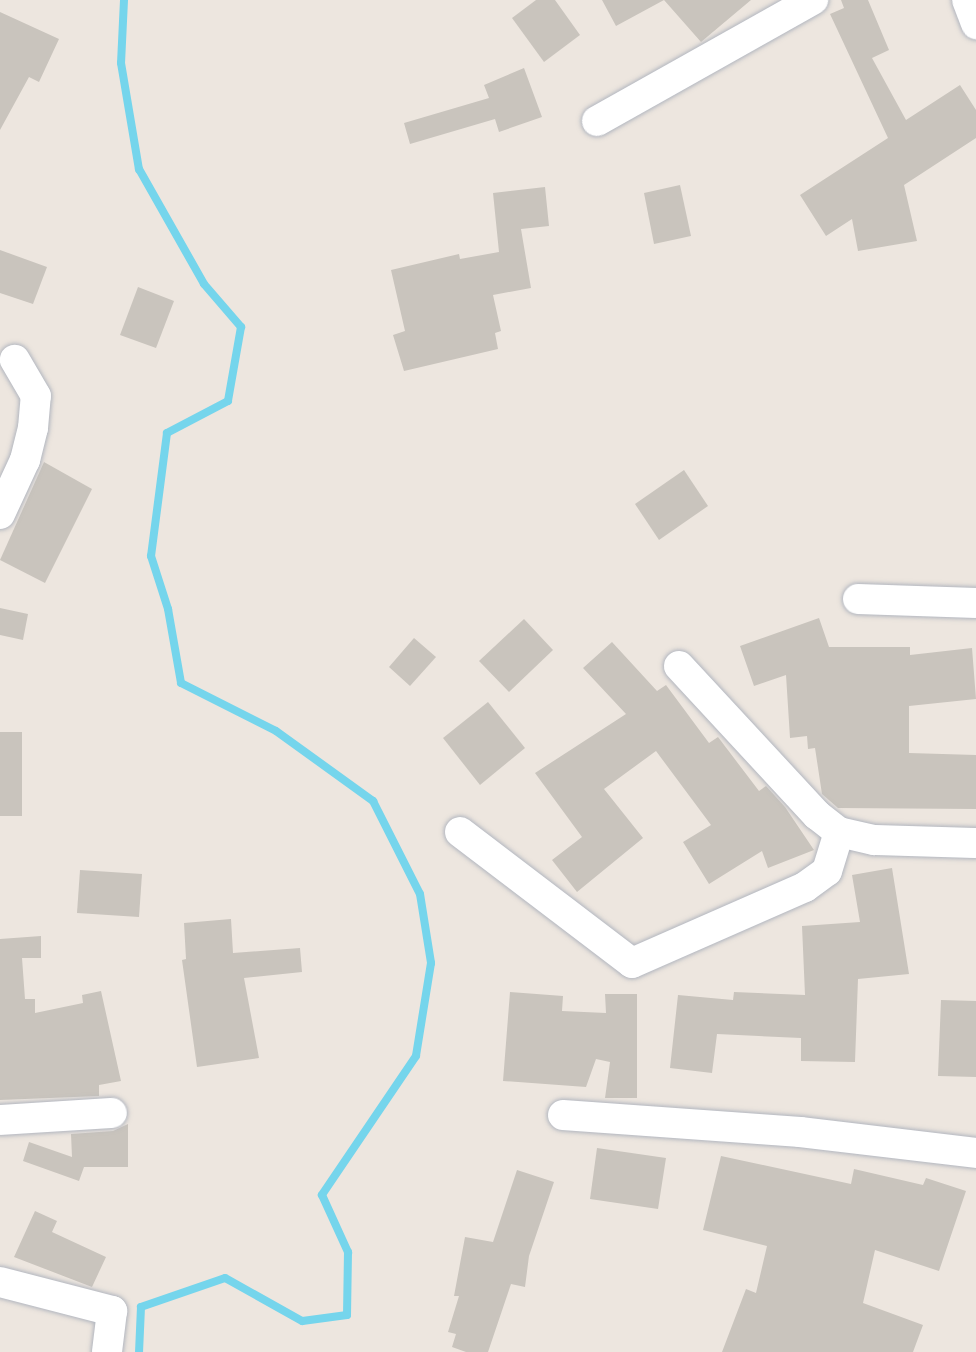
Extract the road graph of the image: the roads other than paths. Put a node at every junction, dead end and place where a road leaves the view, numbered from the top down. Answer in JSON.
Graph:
{"nodes":[{"id":1,"x":813,"y":0,"type":"edge"},
{"id":2,"x":967,"y":0,"type":"edge"},
{"id":3,"x":976,"y":24,"type":"edge"},
{"id":4,"x":597,"y":121,"type":"dead end"},
{"id":5,"x":15,"y":360,"type":"dead end"},
{"id":6,"x":0,"y":514,"type":"edge"},
{"id":7,"x":858,"y":599,"type":"dead end"},
{"id":8,"x":976,"y":603,"type":"edge"},
{"id":9,"x":679,"y":666,"type":"dead end"},
{"id":10,"x":460,"y":832,"type":"dead end"},
{"id":11,"x":839,"y":832,"type":"junction"},
{"id":12,"x":976,"y":843,"type":"edge"},
{"id":13,"x":112,"y":1113,"type":"dead end"},
{"id":14,"x":563,"y":1115,"type":"dead end"},
{"id":15,"x":0,"y":1120,"type":"edge"},
{"id":16,"x":976,"y":1153,"type":"edge"},
{"id":17,"x":0,"y":1282,"type":"edge"},
{"id":18,"x":107,"y":1352,"type":"edge"}],
"edges":[{"from":1,"to":4,"type":"street"},
{"from":2,"to":3,"type":"street"},
{"from":5,"to":6,"type":"street"},
{"from":7,"to":8,"type":"street"},
{"from":9,"to":11,"type":"street"},
{"from":10,"to":11,"type":"street"},
{"from":11,"to":12,"type":"street"},
{"from":13,"to":15,"type":"street"},
{"from":14,"to":16,"type":"street"},
{"from":17,"to":18,"type":"street"}]}
